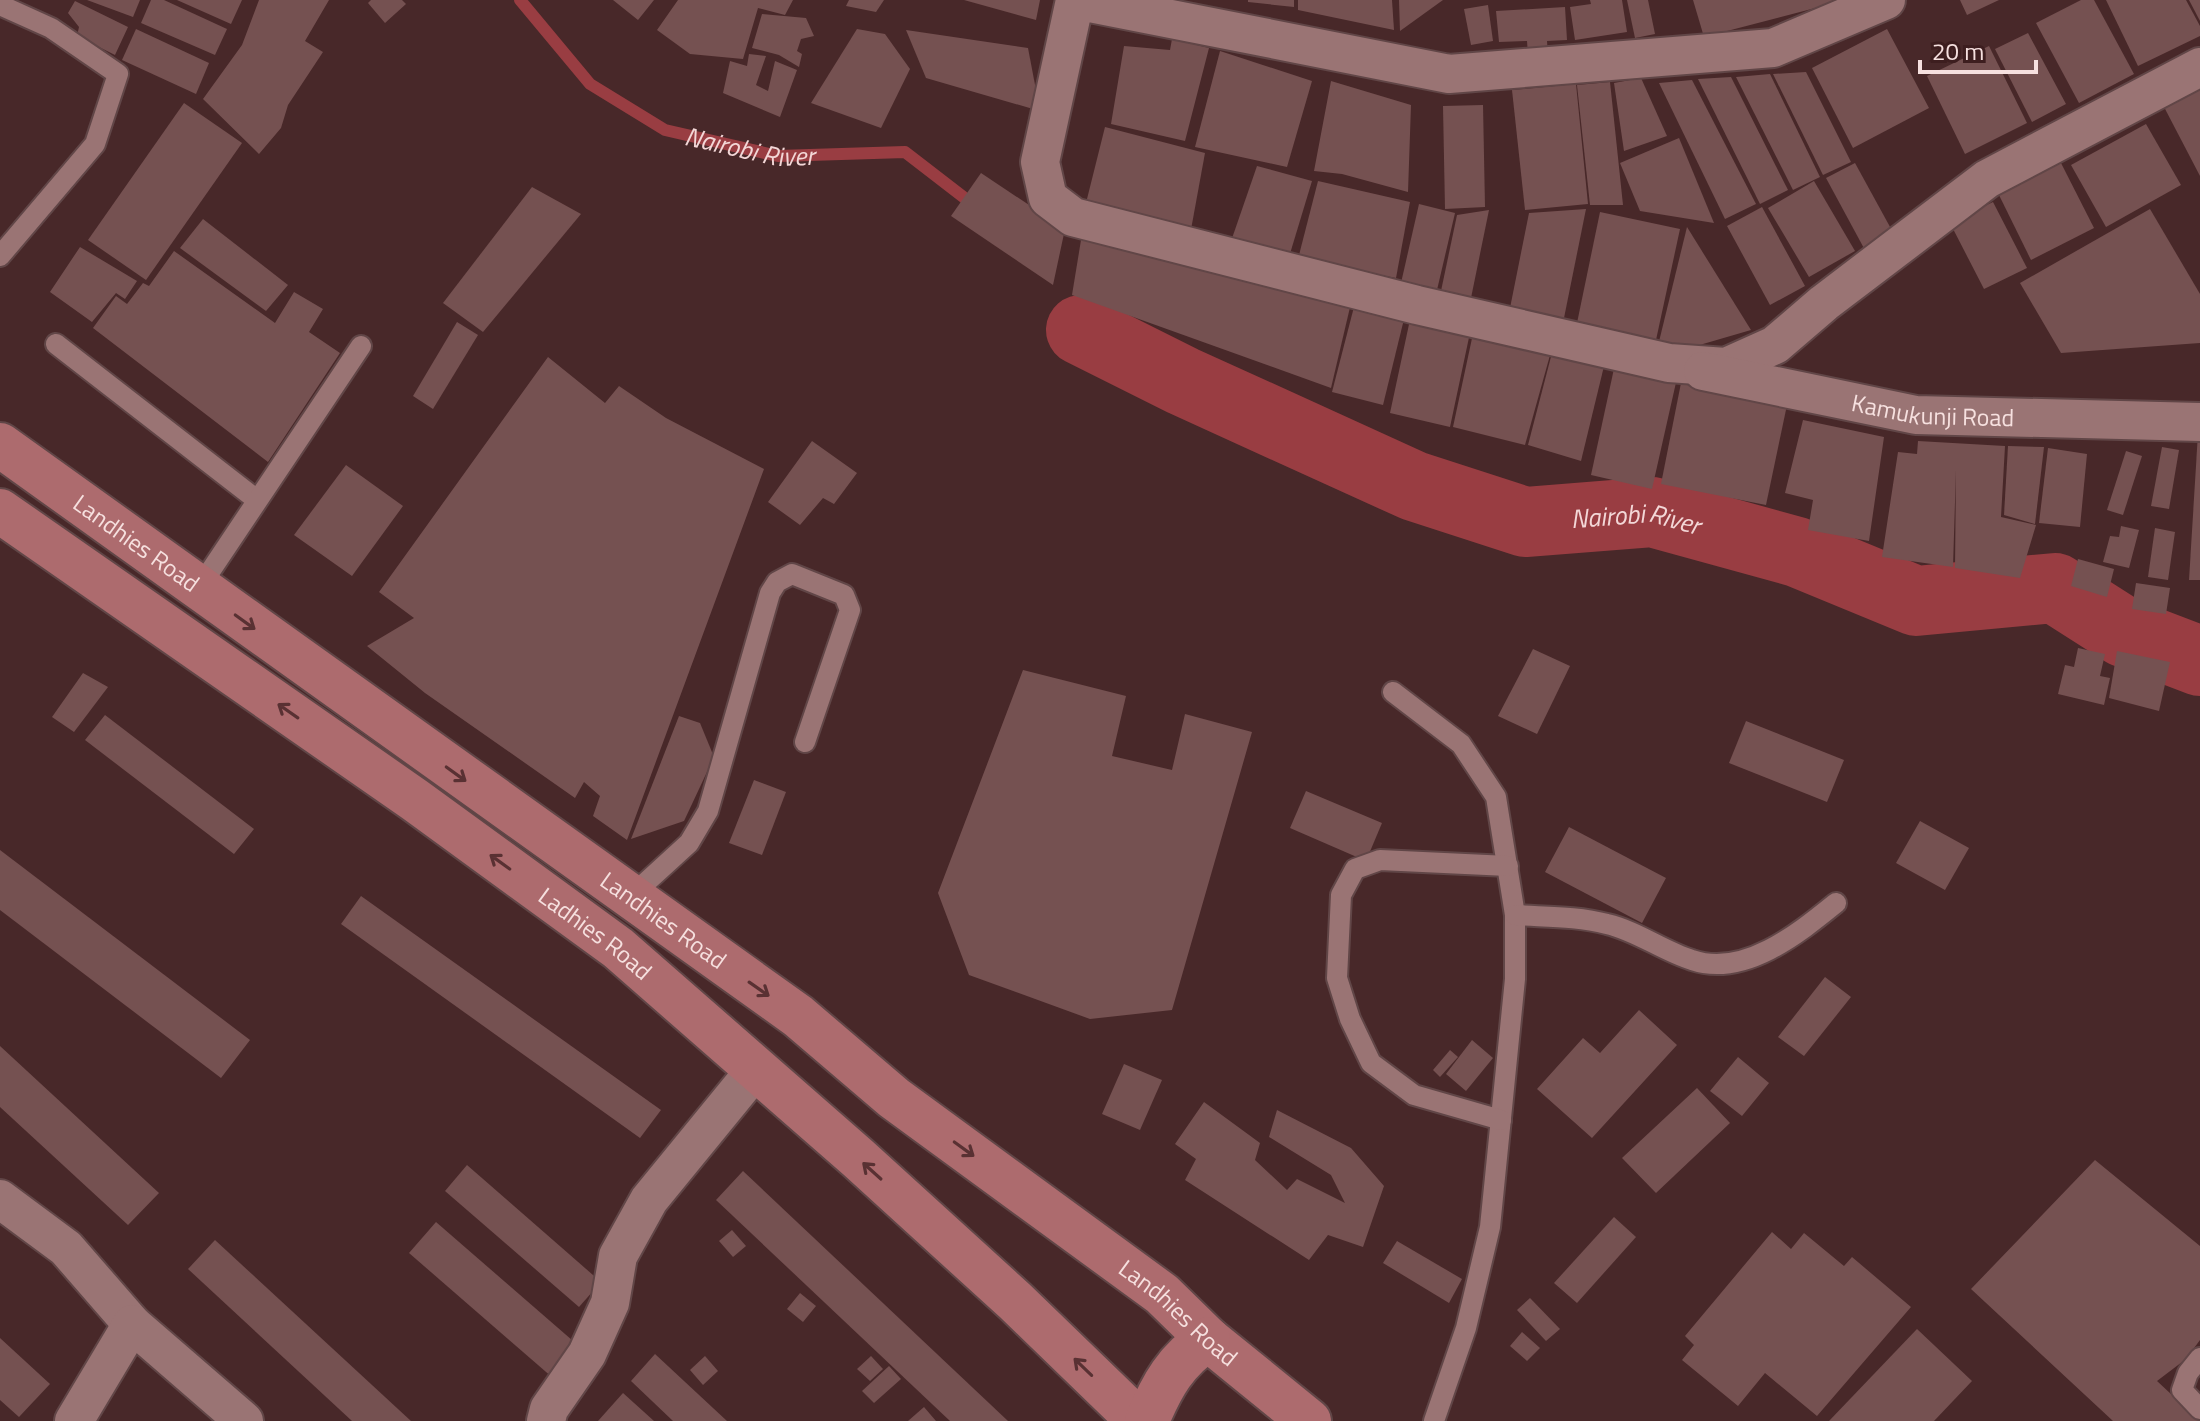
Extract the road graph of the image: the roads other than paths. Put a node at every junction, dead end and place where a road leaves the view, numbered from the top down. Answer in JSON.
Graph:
{"nodes":[{"id":1,"x":1886,"y":0,"type":"edge"},
{"id":2,"x":0,"y":5,"type":"edge"},
{"id":3,"x":2200,"y":67,"type":"edge"},
{"id":4,"x":0,"y":256,"type":"edge"},
{"id":5,"x":56,"y":344,"type":"dead end"},
{"id":6,"x":361,"y":346,"type":"dead end"},
{"id":7,"x":1669,"y":363,"type":"junction"},
{"id":8,"x":2200,"y":422,"type":"edge"},
{"id":9,"x":0,"y":445,"type":"edge"},
{"id":10,"x":257,"y":500,"type":"junction"},
{"id":11,"x":0,"y":511,"type":"edge"},
{"id":12,"x":199,"y":588,"type":"junction"},
{"id":13,"x":1393,"y":692,"type":"dead end"},
{"id":14,"x":805,"y":742,"type":"dead end"},
{"id":15,"x":1508,"y":866,"type":"junction"},
{"id":16,"x":630,"y":897,"type":"junction"},
{"id":17,"x":1836,"y":903,"type":"dead end"},
{"id":18,"x":1515,"y":915,"type":"junction"},
{"id":19,"x":756,"y":1069,"type":"junction"},
{"id":20,"x":1501,"y":1120,"type":"junction"},
{"id":21,"x":0,"y":1199,"type":"edge"},
{"id":22,"x":132,"y":1324,"type":"junction"},
{"id":23,"x":1208,"y":1339,"type":"junction"},
{"id":24,"x":2200,"y":1358,"type":"edge"},
{"id":25,"x":2200,"y":1409,"type":"edge"},
{"id":26,"x":74,"y":1421,"type":"edge"},
{"id":27,"x":244,"y":1421,"type":"edge"},
{"id":28,"x":546,"y":1421,"type":"edge"},
{"id":29,"x":1139,"y":1421,"type":"edge"},
{"id":30,"x":1147,"y":1421,"type":"edge"},
{"id":31,"x":1309,"y":1421,"type":"edge"},
{"id":32,"x":1434,"y":1421,"type":"edge"}],
"edges":[{"from":1,"to":7,"type":"street"},
{"from":2,"to":4,"type":"lane"},
{"from":3,"to":7,"type":"street"},
{"from":5,"to":10,"type":"lane"},
{"from":6,"to":10,"type":"lane"},
{"from":7,"to":8,"type":"street","name":"Kamukunji Road"},
{"from":9,"to":12,"type":"main road","name":"Landhies Road"},
{"from":10,"to":12,"type":"lane"},
{"from":19,"to":11,"type":"main road","name":"Ladhies Road","one_way":true},
{"from":12,"to":16,"type":"main road","name":"Landhies Road","one_way":true},
{"from":13,"to":15,"type":"lane"},
{"from":14,"to":16,"type":"lane"},
{"from":15,"to":18,"type":"lane"},
{"from":15,"to":20,"type":"lane"},
{"from":16,"to":23,"type":"main road","name":"Landhies Road","one_way":true},
{"from":17,"to":18,"type":"lane"},
{"from":18,"to":20,"type":"lane"},
{"from":19,"to":28,"type":"street"},
{"from":29,"to":19,"type":"main road","name":"Ladhies Road","one_way":true},
{"from":20,"to":32,"type":"lane"},
{"from":21,"to":22,"type":"street"},
{"from":22,"to":26,"type":"street"},
{"from":22,"to":27,"type":"street"},
{"from":23,"to":30,"type":"main road"},
{"from":23,"to":31,"type":"main road","name":"Landhies Road"},
{"from":24,"to":25,"type":"lane"}]}
